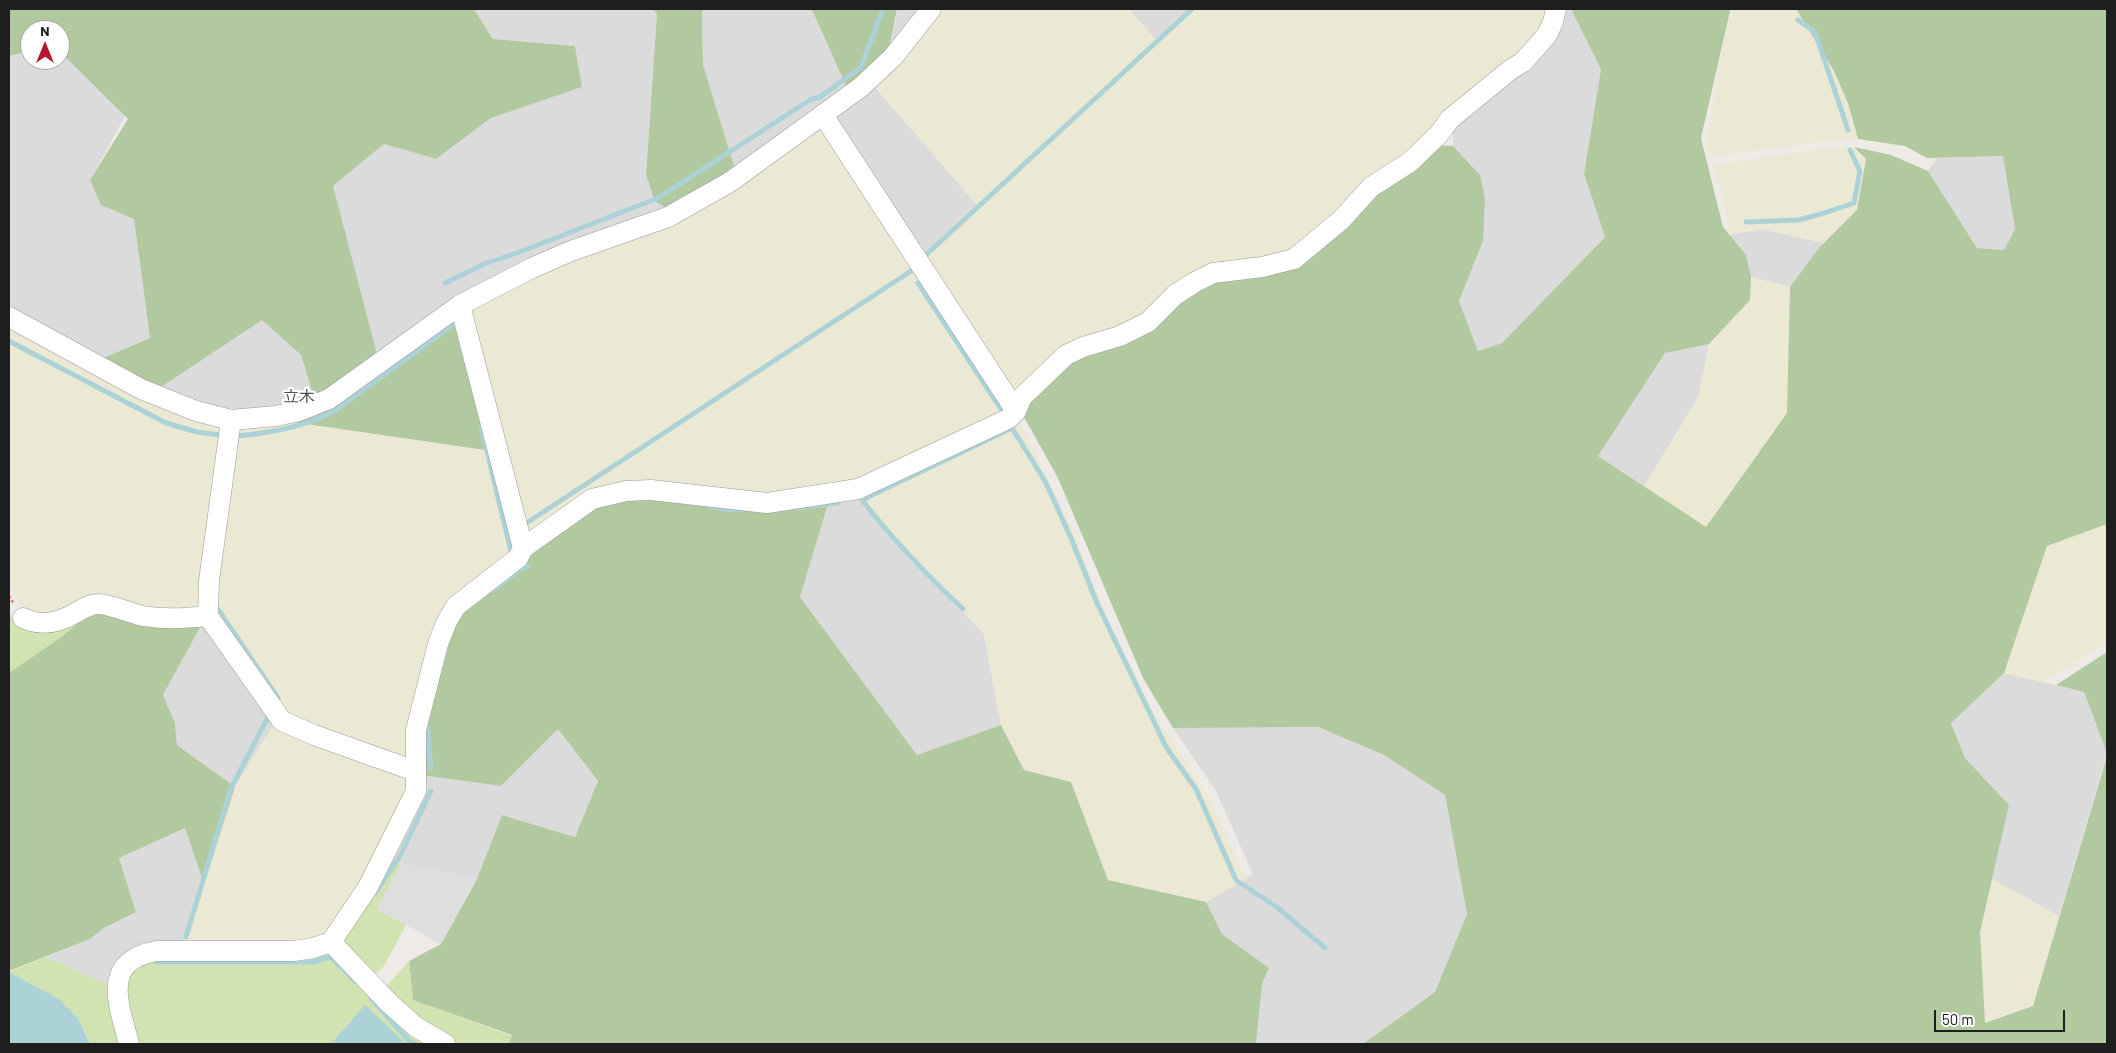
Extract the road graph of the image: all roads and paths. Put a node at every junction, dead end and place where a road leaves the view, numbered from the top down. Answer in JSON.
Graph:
{"nodes":[{"id":1,"x":931,"y":9,"type":"edge"},
{"id":2,"x":1556,"y":9,"type":"edge"},
{"id":3,"x":823,"y":115,"type":"junction"},
{"id":4,"x":460,"y":305,"type":"junction"},
{"id":5,"x":9,"y":317,"type":"edge"},
{"id":6,"x":1016,"y":411,"type":"junction"},
{"id":7,"x":231,"y":420,"type":"junction"},
{"id":8,"x":517,"y":557,"type":"junction"},
{"id":9,"x":208,"y":616,"type":"junction"},
{"id":10,"x":23,"y":618,"type":"dead end"},
{"id":11,"x":415,"y":771,"type":"junction"},
{"id":12,"x":331,"y":942,"type":"junction"},
{"id":13,"x":129,"y":1044,"type":"edge"},
{"id":14,"x":445,"y":1044,"type":"edge"}],
"edges":[{"from":1,"to":3,"type":"street"},
{"from":2,"to":6,"type":"street"},
{"from":3,"to":4,"type":"street"},
{"from":3,"to":6,"type":"street"},
{"from":4,"to":7,"type":"street"},
{"from":4,"to":8,"type":"street"},
{"from":5,"to":7,"type":"street"},
{"from":6,"to":8,"type":"street"},
{"from":7,"to":9,"type":"street"},
{"from":8,"to":11,"type":"street"},
{"from":9,"to":10,"type":"street"},
{"from":9,"to":11,"type":"street"},
{"from":11,"to":12,"type":"street"},
{"from":12,"to":13,"type":"street"},
{"from":12,"to":14,"type":"street"}]}
